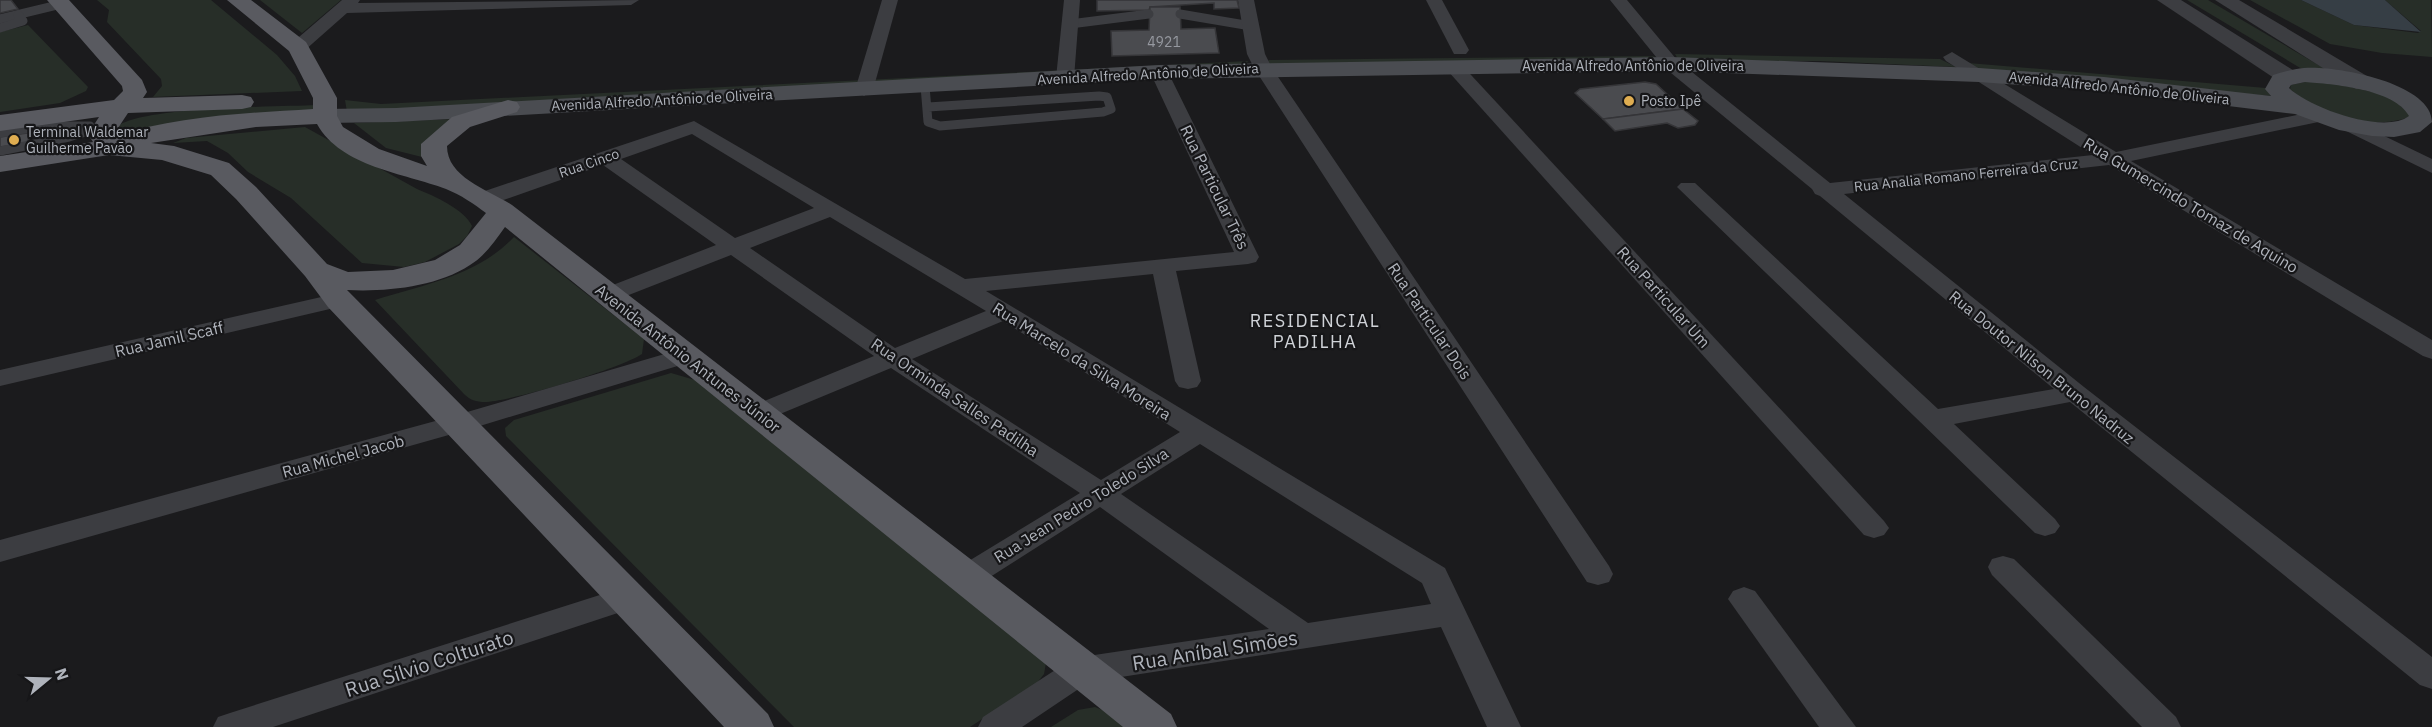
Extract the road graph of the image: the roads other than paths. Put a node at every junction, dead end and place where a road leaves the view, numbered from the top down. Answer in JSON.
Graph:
{"nodes":[{"id":1,"x":238,"y":0,"type":"edge"},
{"id":2,"x":631,"y":0,"type":"edge"},
{"id":3,"x":890,"y":0,"type":"edge"},
{"id":4,"x":1072,"y":0,"type":"edge"},
{"id":5,"x":1246,"y":0,"type":"edge"},
{"id":6,"x":1434,"y":0,"type":"edge"},
{"id":7,"x":1618,"y":0,"type":"edge"},
{"id":8,"x":2167,"y":0,"type":"edge"},
{"id":9,"x":2225,"y":0,"type":"edge"},
{"id":10,"x":64,"y":3,"type":"edge"},
{"id":11,"x":348,"y":4,"type":"edge"},
{"id":12,"x":1149,"y":14,"type":"dead end"},
{"id":13,"x":1180,"y":14,"type":"dead end"},
{"id":14,"x":18,"y":15,"type":"junction"},
{"id":15,"x":0,"y":19,"type":"edge"},
{"id":16,"x":1070,"y":24,"type":"junction"},
{"id":17,"x":1251,"y":26,"type":"junction"},
{"id":18,"x":0,"y":28,"type":"edge"},
{"id":19,"x":298,"y":47,"type":"junction"},
{"id":20,"x":1664,"y":57,"type":"junction"},
{"id":21,"x":1952,"y":57,"type":"junction"},
{"id":22,"x":1456,"y":58,"type":"junction"},
{"id":23,"x":1259,"y":61,"type":"junction"},
{"id":24,"x":122,"y":70,"type":"junction"},
{"id":25,"x":1066,"y":70,"type":"junction"},
{"id":26,"x":1159,"y":72,"type":"junction"},
{"id":27,"x":1979,"y":75,"type":"junction"},
{"id":28,"x":2283,"y":80,"type":"junction"},
{"id":29,"x":866,"y":81,"type":"junction"},
{"id":30,"x":2364,"y":84,"type":"junction"},
{"id":31,"x":927,"y":96,"type":"junction"},
{"id":32,"x":124,"y":106,"type":"junction"},
{"id":33,"x":324,"y":107,"type":"junction"},
{"id":34,"x":508,"y":107,"type":"junction"},
{"id":35,"x":2310,"y":112,"type":"junction"},
{"id":36,"x":75,"y":113,"type":"junction"},
{"id":37,"x":2429,"y":113,"type":"edge"},
{"id":38,"x":0,"y":123,"type":"edge"},
{"id":39,"x":694,"y":127,"type":"joint"},
{"id":40,"x":0,"y":133,"type":"edge"},
{"id":41,"x":108,"y":136,"type":"junction"},
{"id":42,"x":2396,"y":139,"type":"junction"},
{"id":43,"x":0,"y":151,"type":"edge"},
{"id":44,"x":605,"y":157,"type":"junction"},
{"id":45,"x":2113,"y":159,"type":"junction"},
{"id":46,"x":0,"y":164,"type":"edge"},
{"id":47,"x":2432,"y":167,"type":"edge"},
{"id":48,"x":451,"y":182,"type":"junction"},
{"id":49,"x":1688,"y":187,"type":"dead end"},
{"id":50,"x":1822,"y":190,"type":"junction"},
{"id":51,"x":493,"y":205,"type":"junction"},
{"id":52,"x":830,"y":209,"type":"junction"},
{"id":53,"x":734,"y":246,"type":"junction"},
{"id":54,"x":1163,"y":267,"type":"junction"},
{"id":55,"x":316,"y":270,"type":"junction"},
{"id":56,"x":962,"y":286,"type":"junction"},
{"id":57,"x":608,"y":296,"type":"junction"},
{"id":58,"x":339,"y":300,"type":"junction"},
{"id":59,"x":1005,"y":312,"type":"junction"},
{"id":60,"x":2432,"y":351,"type":"edge"},
{"id":61,"x":685,"y":356,"type":"junction"},
{"id":62,"x":894,"y":358,"type":"junction"},
{"id":63,"x":0,"y":378,"type":"edge"},
{"id":64,"x":1188,"y":381,"type":"dead end"},
{"id":65,"x":2075,"y":393,"type":"junction"},
{"id":66,"x":759,"y":413,"type":"junction"},
{"id":67,"x":1932,"y":419,"type":"junction"},
{"id":68,"x":460,"y":423,"type":"junction"},
{"id":69,"x":1198,"y":433,"type":"junction"},
{"id":70,"x":1100,"y":494,"type":"junction"},
{"id":71,"x":2045,"y":526,"type":"dead end"},
{"id":72,"x":1874,"y":528,"type":"dead end"},
{"id":73,"x":0,"y":551,"type":"edge"},
{"id":74,"x":2003,"y":567,"type":"dead end"},
{"id":75,"x":1598,"y":574,"type":"dead end"},
{"id":76,"x":965,"y":578,"type":"junction"},
{"id":77,"x":628,"y":598,"type":"junction"},
{"id":78,"x":1744,"y":599,"type":"dead end"},
{"id":79,"x":1452,"y":613,"type":"junction"},
{"id":80,"x":1305,"y":637,"type":"junction"},
{"id":81,"x":1081,"y":670,"type":"junction"},
{"id":82,"x":2432,"y":676,"type":"edge"},
{"id":83,"x":230,"y":727,"type":"edge"},
{"id":84,"x":752,"y":727,"type":"edge"},
{"id":85,"x":995,"y":727,"type":"edge"},
{"id":86,"x":1155,"y":727,"type":"edge"},
{"id":87,"x":1504,"y":727,"type":"edge"},
{"id":88,"x":1839,"y":727,"type":"edge"},
{"id":89,"x":2164,"y":727,"type":"edge"}],
"edges":[{"from":1,"to":19,"type":"main road","name":"Avenida Antônio Antunes Júnior"},
{"from":2,"to":11,"type":"street"},
{"from":3,"to":29,"type":"street"},
{"from":4,"to":16,"type":"street"},
{"from":5,"to":17,"type":"street"},
{"from":6,"to":22,"type":"street","name":"Rua Particular Um"},
{"from":7,"to":20,"type":"street","name":"Rua Doutor Nilson Bruno Nadruz"},
{"from":8,"to":28,"type":"street"},
{"from":9,"to":30,"type":"street"},
{"from":10,"to":14,"type":"lane"},
{"from":10,"to":24,"type":"main road"},
{"from":11,"to":19,"type":"street"},
{"from":12,"to":16,"type":"lane"},
{"from":13,"to":17,"type":"lane"},
{"from":14,"to":15,"type":"lane"},
{"from":14,"to":18,"type":"lane"},
{"from":16,"to":25,"type":"street"},
{"from":17,"to":23,"type":"street"},
{"from":19,"to":33,"type":"main road","name":"Avenida Antônio Antunes Júnior"},
{"from":20,"to":21,"type":"main road","name":"Avenida Alfredo Antônio de Oliveira"},
{"from":20,"to":22,"type":"main road","name":"Avenida Alfredo Antônio de Oliveira"},
{"from":20,"to":27,"type":"main road","name":"Avenida Alfredo Antônio de Oliveira"},
{"from":20,"to":50,"type":"street","name":"Rua Doutor Nilson Bruno Nadruz"},
{"from":21,"to":27,"type":"street","name":"Rua Gumercindo Tomaz de Aquino"},
{"from":21,"to":28,"type":"main road","name":"Avenida Alfredo Antônio de Oliveira"},
{"from":22,"to":23,"type":"main road","name":"Avenida Alfredo Antônio de Oliveira"},
{"from":22,"to":72,"type":"street","name":"Rua Particular Um"},
{"from":23,"to":25,"type":"main road","name":"Avenida Alfredo Antônio de Oliveira"},
{"from":23,"to":26,"type":"main road","name":"Avenida Alfredo Antônio de Oliveira"},
{"from":23,"to":75,"type":"street","name":"Rua Particular Dois"},
{"from":24,"to":32,"type":"main road"},
{"from":24,"to":36,"type":"main road"},
{"from":25,"to":26,"type":"main road","name":"Avenida Alfredo Antônio de Oliveira"},
{"from":25,"to":29,"type":"main road","name":"Avenida Alfredo Antônio de Oliveira"},
{"from":25,"to":31,"type":"main road","name":"Avenida Alfredo Antônio de Oliveira"},
{"from":26,"to":54,"type":"street","name":"Rua Particular Três"},
{"from":27,"to":35,"type":"main road","name":"Avenida Alfredo Antônio de Oliveira"},
{"from":27,"to":45,"type":"street","name":"Rua Gumercindo Tomaz de Aquino"},
{"from":28,"to":30,"type":"main road","name":"Avenida Alfredo Antônio de Oliveira"},
{"from":28,"to":35,"type":"main road"},
{"from":29,"to":31,"type":"main road","name":"Avenida Alfredo Antônio de Oliveira"},
{"from":29,"to":33,"type":"main road","name":"Avenida Alfredo Antônio de Oliveira"},
{"from":29,"to":34,"type":"main road","name":"Avenida Alfredo Antônio de Oliveira"},
{"from":30,"to":37,"type":"main road","name":"Avenida Alfredo Antônio de Oliveira"},
{"from":31,"to":31,"type":"lane"},
{"from":32,"to":33,"type":"main road","name":"Avenida Alfredo Antônio de Oliveira"},
{"from":32,"to":36,"type":"main road","name":"Avenida Alfredo Antônio de Oliveira"},
{"from":32,"to":41,"type":"main road"},
{"from":33,"to":34,"type":"main road","name":"Avenida Alfredo Antônio de Oliveira"},
{"from":33,"to":41,"type":"main road","name":"Avenida Alfredo Antônio de Oliveira"},
{"from":33,"to":48,"type":"main road","name":"Avenida Antônio Antunes Júnior"},
{"from":34,"to":48,"type":"main road"},
{"from":35,"to":42,"type":"main road","name":"Avenida Alfredo Antônio de Oliveira"},
{"from":35,"to":45,"type":"street","name":"Rua Analia Romano Ferreira da Cruz"},
{"from":36,"to":38,"type":"main road","name":"Avenida Alfredo Antônio de Oliveira"},
{"from":37,"to":42,"type":"main road"},
{"from":39,"to":44,"type":"street","name":"Rua Cinco"},
{"from":39,"to":52,"type":"street","name":"Rua Marcelo da Silva Moreira"},
{"from":40,"to":41,"type":"lane"},
{"from":41,"to":43,"type":"lane"},
{"from":41,"to":46,"type":"main road","name":"Avenida Alfredo Antônio de Oliveira"},
{"from":41,"to":55,"type":"main road"},
{"from":42,"to":47,"type":"street"},
{"from":44,"to":51,"type":"street","name":"Rua Cinco"},
{"from":44,"to":53,"type":"street","name":"Rua Orminda Salles Padilha"},
{"from":45,"to":50,"type":"street","name":"Rua Analia Romano Ferreira da Cruz"},
{"from":45,"to":60,"type":"street","name":"Rua Gumercindo Tomaz de Aquino"},
{"from":48,"to":51,"type":"main road","name":"Avenida Antônio Antunes Júnior"},
{"from":49,"to":67,"type":"street"},
{"from":50,"to":65,"type":"street","name":"Rua Doutor Nilson Bruno Nadruz"},
{"from":51,"to":55,"type":"main road"},
{"from":51,"to":57,"type":"main road","name":"Avenida Antônio Antunes Júnior"},
{"from":52,"to":53,"type":"street"},
{"from":52,"to":56,"type":"street","name":"Rua Marcelo da Silva Moreira"},
{"from":53,"to":57,"type":"street"},
{"from":53,"to":62,"type":"street","name":"Rua Orminda Salles Padilha"},
{"from":54,"to":56,"type":"street","name":"Rua Particular Três"},
{"from":54,"to":64,"type":"street"},
{"from":55,"to":58,"type":"main road"},
{"from":56,"to":59,"type":"street","name":"Rua Marcelo da Silva Moreira"},
{"from":57,"to":61,"type":"main road","name":"Avenida Antônio Antunes Júnior"},
{"from":58,"to":63,"type":"street","name":"Rua Jamil Scaff"},
{"from":58,"to":68,"type":"main road"},
{"from":59,"to":62,"type":"street"},
{"from":59,"to":69,"type":"street","name":"Rua Marcelo da Silva Moreira"},
{"from":61,"to":66,"type":"main road","name":"Avenida Antônio Antunes Júnior"},
{"from":61,"to":68,"type":"street","name":"Rua Michel Jacob"},
{"from":62,"to":66,"type":"street"},
{"from":62,"to":70,"type":"street","name":"Rua Orminda Salles Padilha"},
{"from":65,"to":67,"type":"street"},
{"from":65,"to":82,"type":"street","name":"Rua Doutor Nilson Bruno Nadruz"},
{"from":66,"to":76,"type":"main road","name":"Avenida Antônio Antunes Júnior"},
{"from":67,"to":71,"type":"street"},
{"from":68,"to":73,"type":"street","name":"Rua Michel Jacob"},
{"from":68,"to":77,"type":"main road"},
{"from":69,"to":70,"type":"street","name":"Rua Jean Pedro Toledo Silva"},
{"from":69,"to":79,"type":"street","name":"Rua Marcelo da Silva Moreira"},
{"from":70,"to":76,"type":"street","name":"Rua Jean Pedro Toledo Silva"},
{"from":70,"to":80,"type":"street","name":"Rua Orminda Salles Padilha"},
{"from":74,"to":89,"type":"street"},
{"from":76,"to":81,"type":"main road","name":"Avenida Antônio Antunes Júnior"},
{"from":77,"to":83,"type":"street","name":"Rua Sílvio Colturato"},
{"from":77,"to":84,"type":"main road"},
{"from":78,"to":88,"type":"street"},
{"from":79,"to":80,"type":"street","name":"Rua Aníbal Simões"},
{"from":79,"to":87,"type":"street","name":"Rua Marcelo da Silva Moreira"},
{"from":80,"to":81,"type":"street","name":"Rua Aníbal Simões"},
{"from":81,"to":85,"type":"street","name":"Rua Aníbal Simões"},
{"from":81,"to":86,"type":"main road","name":"Avenida Antônio Antunes Júnior"}]}
